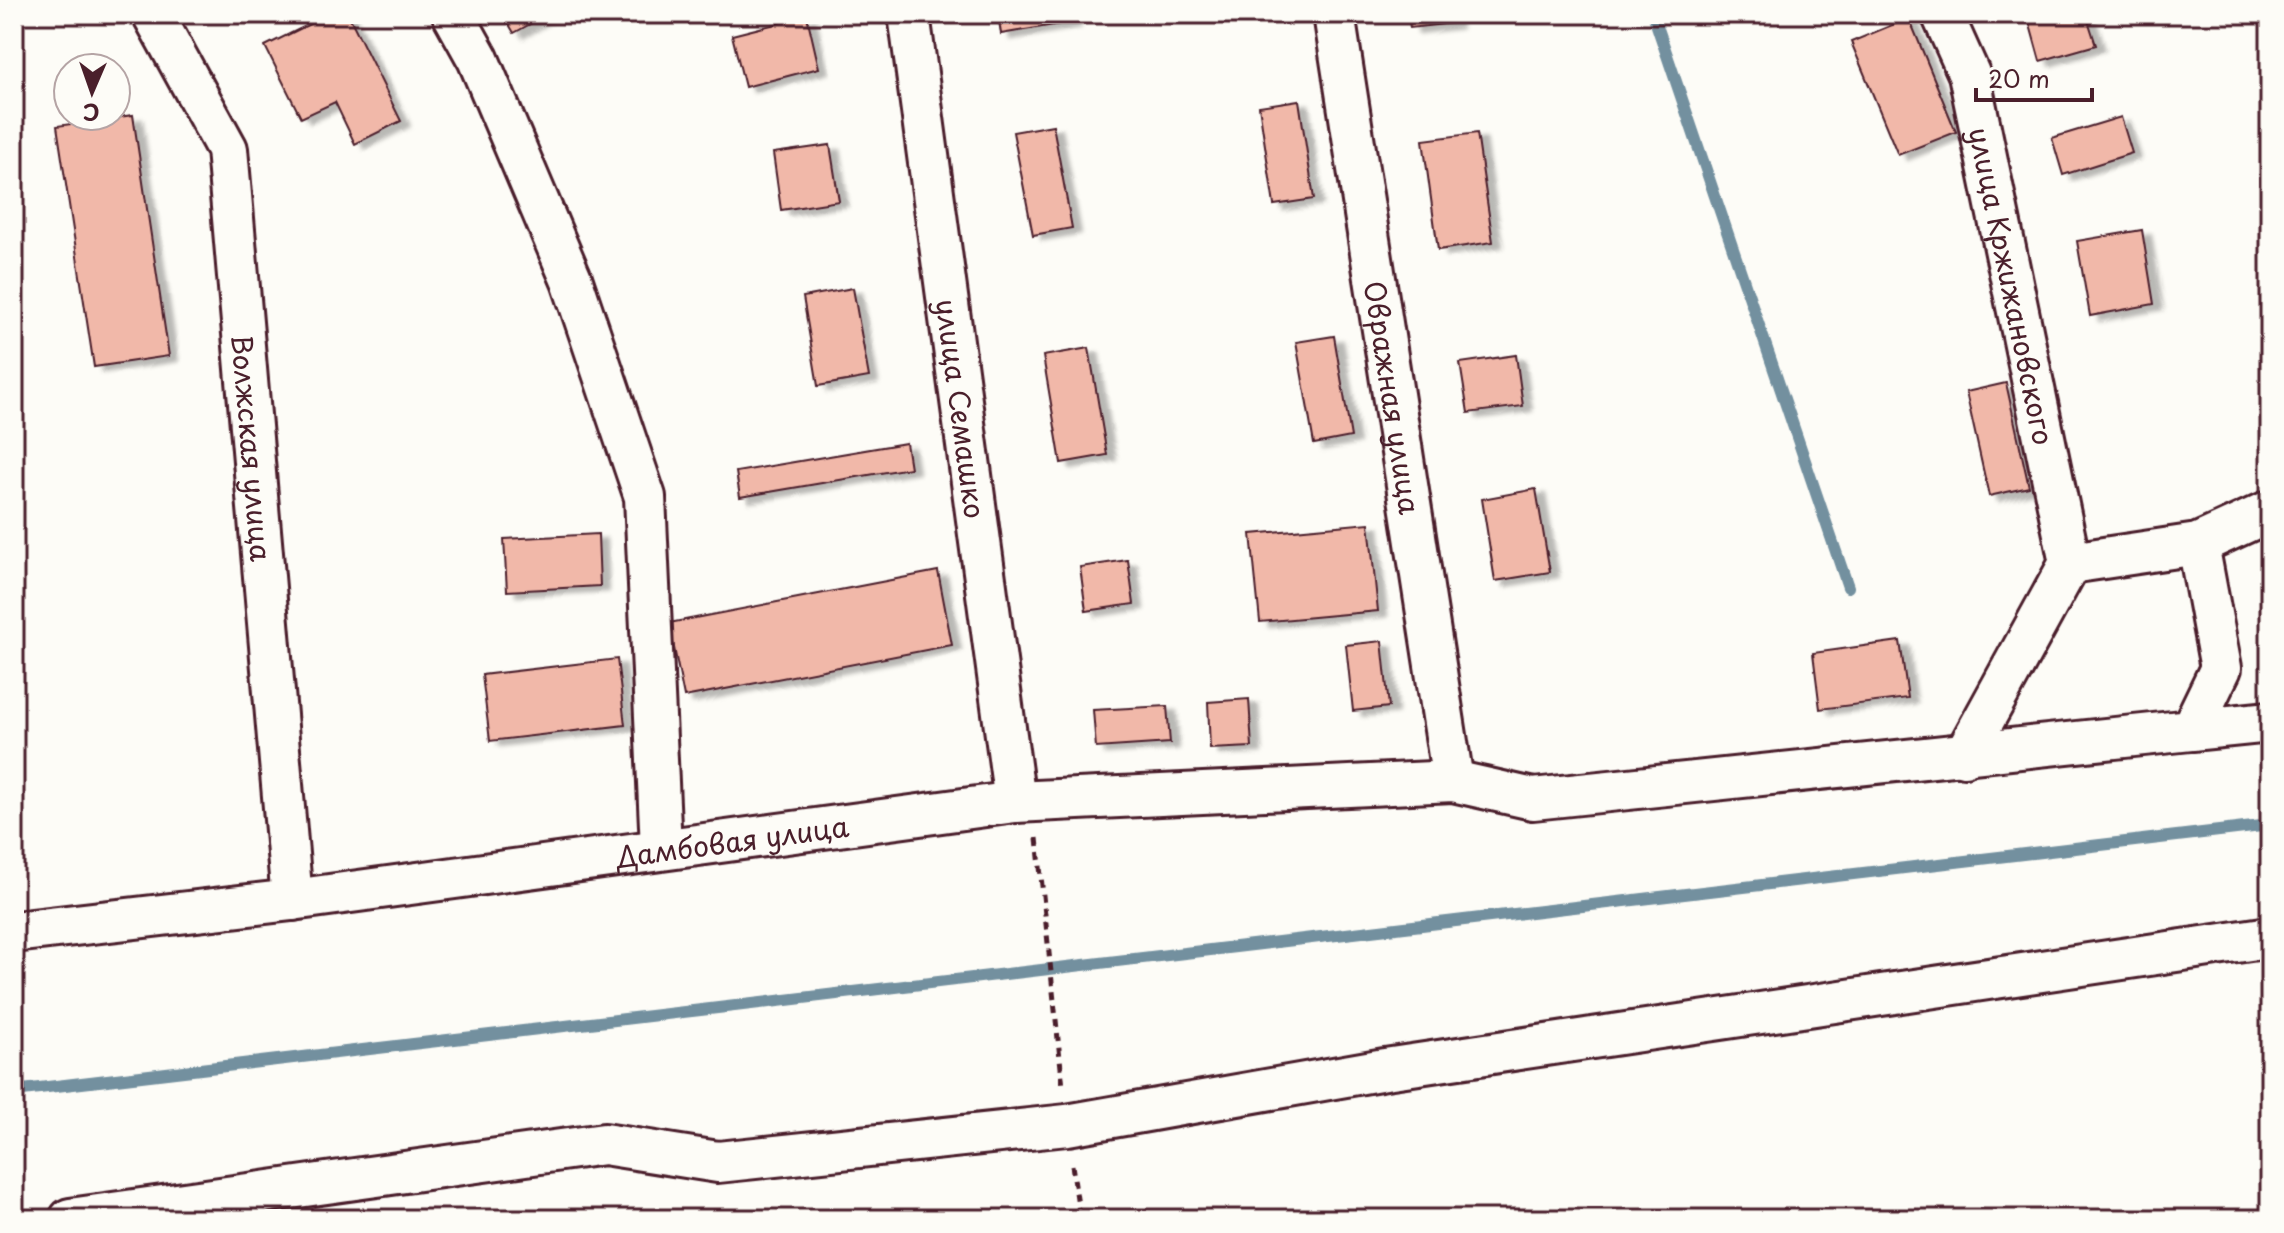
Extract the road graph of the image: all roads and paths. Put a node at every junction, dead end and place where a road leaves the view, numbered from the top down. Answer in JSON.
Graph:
{"nodes":[{"id":1,"x":153,"y":14,"type":"edge"},
{"id":2,"x":453,"y":14,"type":"edge"},
{"id":3,"x":909,"y":14,"type":"edge"},
{"id":4,"x":1334,"y":14,"type":"edge"},
{"id":5,"x":1942,"y":14,"type":"edge"},
{"id":6,"x":2270,"y":511,"type":"edge"},
{"id":7,"x":2198,"y":544,"type":"junction"},
{"id":8,"x":2070,"y":563,"type":"junction"},
{"id":9,"x":2270,"y":722,"type":"edge"},
{"id":10,"x":2191,"y":730,"type":"junction"},
{"id":11,"x":1964,"y":756,"type":"junction"},
{"id":12,"x":1453,"y":781,"type":"junction"},
{"id":13,"x":1024,"y":801,"type":"junction"},
{"id":14,"x":661,"y":848,"type":"junction"},
{"id":15,"x":292,"y":900,"type":"junction"},
{"id":16,"x":14,"y":932,"type":"edge"},
{"id":17,"x":2270,"y":937,"type":"edge"},
{"id":18,"x":1059,"y":1045,"type":"dead end"},
{"id":19,"x":70,"y":1219,"type":"edge"}],
"edges":[{"from":1,"to":15,"type":"street","name":"Волжская улица"},
{"from":2,"to":14,"type":"street"},
{"from":3,"to":13,"type":"street","name":"улица Семашко"},
{"from":4,"to":12,"type":"street","name":"Овражная улица"},
{"from":5,"to":8,"type":"street","name":"улица Кржижановского"},
{"from":6,"to":7,"type":"street"},
{"from":7,"to":8,"type":"street"},
{"from":7,"to":10,"type":"street"},
{"from":8,"to":11,"type":"street"},
{"from":9,"to":10,"type":"street","name":"Дамбовая улица"},
{"from":10,"to":11,"type":"street","name":"Дамбовая улица"},
{"from":11,"to":12,"type":"street","name":"Дамбовая улица"},
{"from":12,"to":13,"type":"street","name":"Дамбовая улица"},
{"from":13,"to":14,"type":"street","name":"Дамбовая улица"},
{"from":13,"to":18,"type":"path"},
{"from":14,"to":15,"type":"street","name":"Дамбовая улица"},
{"from":15,"to":16,"type":"street","name":"Дамбовая улица"},
{"from":17,"to":19,"type":"street"}]}
